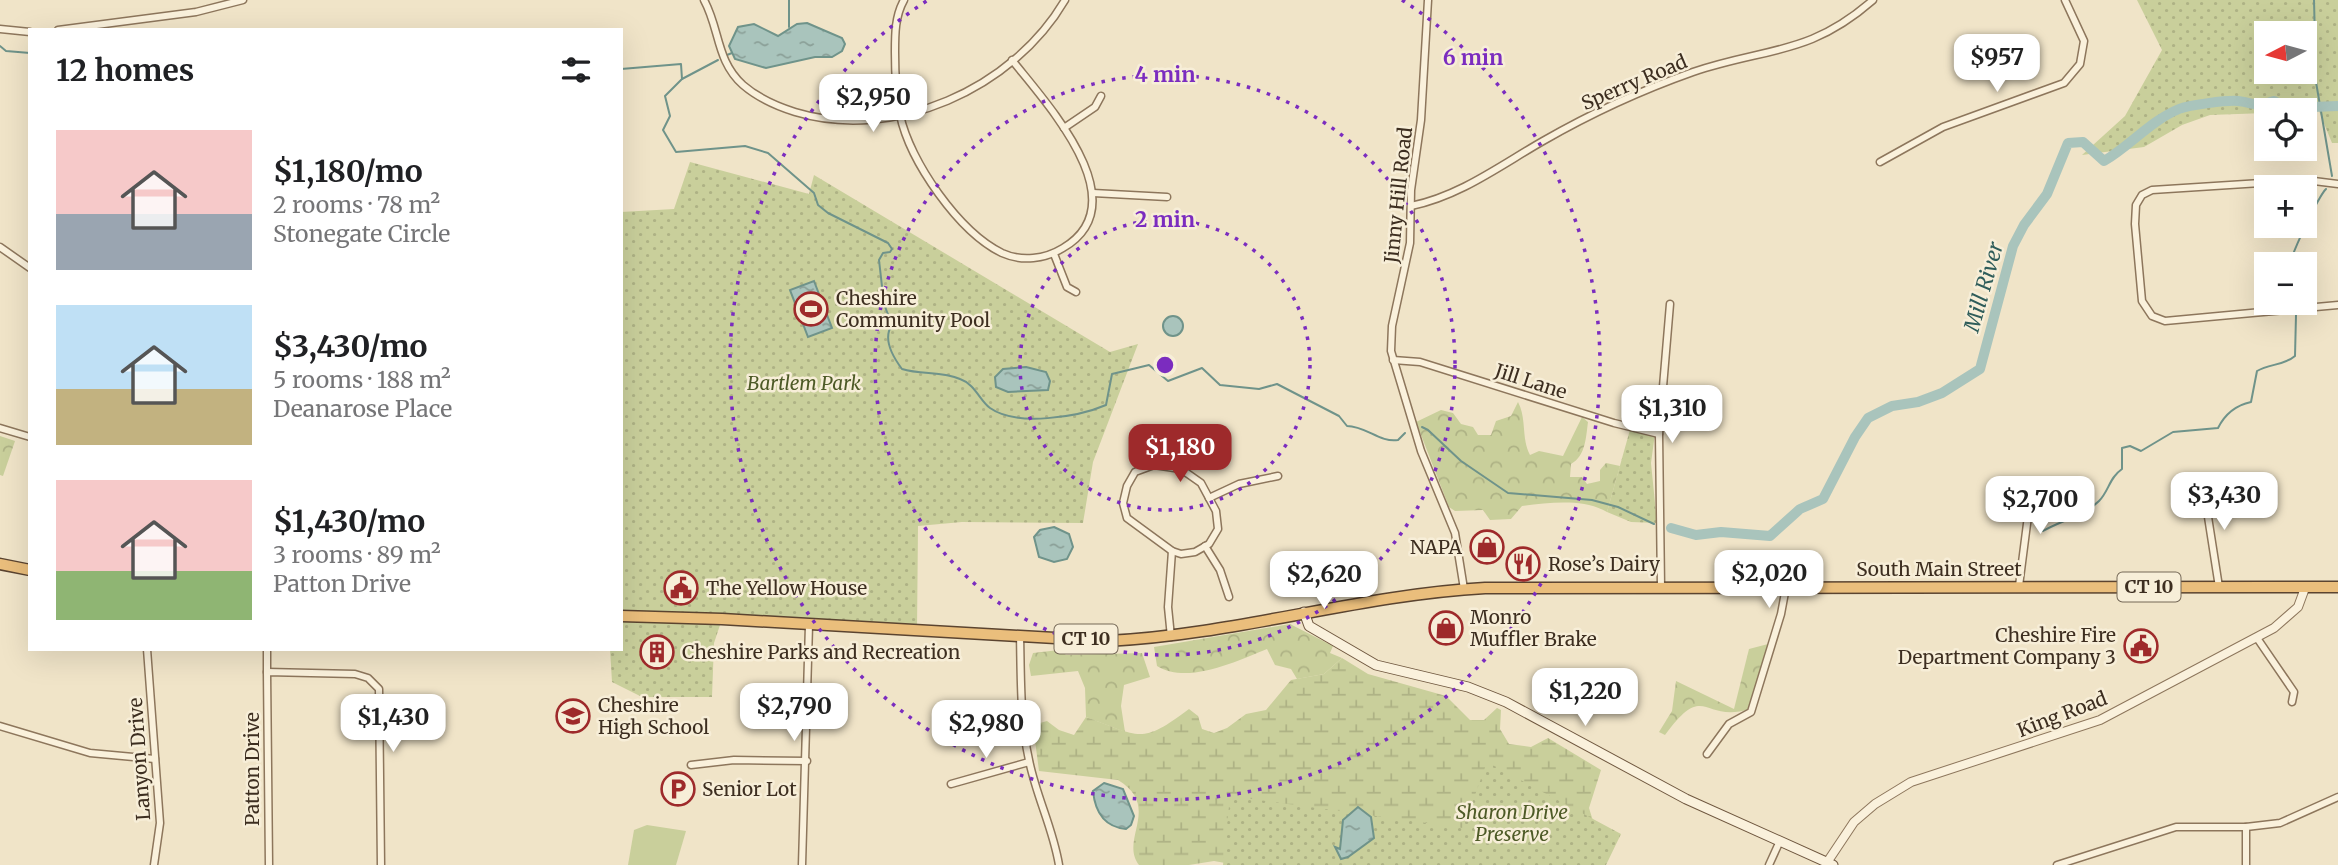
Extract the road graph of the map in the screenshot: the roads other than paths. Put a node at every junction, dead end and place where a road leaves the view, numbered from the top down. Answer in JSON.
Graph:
{"nodes":[{"id":1,"x":243,"y":0,"type":"edge"},
{"id":2,"x":704,"y":0,"type":"edge"},
{"id":3,"x":904,"y":0,"type":"edge"},
{"id":4,"x":1428,"y":0,"type":"edge"},
{"id":5,"x":1873,"y":0,"type":"edge"},
{"id":6,"x":2065,"y":0,"type":"edge"},
{"id":7,"x":1061,"y":2,"type":"edge"},
{"id":8,"x":73,"y":28,"type":"edge"},
{"id":9,"x":0,"y":30,"type":"edge"},
{"id":10,"x":28,"y":32,"type":"edge"},
{"id":11,"x":1012,"y":60,"type":"junction"},
{"id":12,"x":1101,"y":96,"type":"dead end"},
{"id":13,"x":901,"y":117,"type":"junction"},
{"id":14,"x":1064,"y":128,"type":"junction"},
{"id":15,"x":1880,"y":163,"type":"dead end"},
{"id":16,"x":2338,"y":184,"type":"edge"},
{"id":17,"x":1093,"y":193,"type":"junction"},
{"id":18,"x":1167,"y":197,"type":"dead end"},
{"id":19,"x":1411,"y":206,"type":"junction"},
{"id":20,"x":0,"y":247,"type":"edge"},
{"id":21,"x":1054,"y":254,"type":"junction"},
{"id":22,"x":28,"y":267,"type":"edge"},
{"id":23,"x":1076,"y":292,"type":"dead end"},
{"id":24,"x":1670,"y":303,"type":"dead end"},
{"id":25,"x":2338,"y":305,"type":"edge"},
{"id":26,"x":1393,"y":360,"type":"junction"},
{"id":27,"x":0,"y":428,"type":"edge"},
{"id":28,"x":1659,"y":434,"type":"junction"},
{"id":29,"x":28,"y":436,"type":"edge"},
{"id":30,"x":1278,"y":476,"type":"dead end"},
{"id":31,"x":2032,"y":485,"type":"dead end"},
{"id":32,"x":2196,"y":492,"type":"dead end"},
{"id":33,"x":1209,"y":498,"type":"junction"},
{"id":34,"x":1205,"y":547,"type":"junction"},
{"id":35,"x":1172,"y":551,"type":"junction"},
{"id":36,"x":0,"y":564,"type":"edge"},
{"id":37,"x":28,"y":570,"type":"edge"},
{"id":38,"x":2019,"y":586,"type":"junction"},
{"id":39,"x":1661,"y":587,"type":"junction"},
{"id":40,"x":1786,"y":587,"type":"junction"},
{"id":41,"x":2219,"y":587,"type":"junction"},
{"id":42,"x":2338,"y":587,"type":"edge"},
{"id":43,"x":2305,"y":588,"type":"junction"},
{"id":44,"x":1464,"y":589,"type":"junction"},
{"id":45,"x":1229,"y":597,"type":"dead end"},
{"id":46,"x":1304,"y":612,"type":"junction"},
{"id":47,"x":623,"y":616,"type":"edge"},
{"id":48,"x":809,"y":625,"type":"junction"},
{"id":49,"x":1020,"y":635,"type":"junction"},
{"id":50,"x":1171,"y":637,"type":"junction"},
{"id":51,"x":2257,"y":638,"type":"junction"},
{"id":52,"x":147,"y":651,"type":"edge"},
{"id":53,"x":267,"y":651,"type":"edge"},
{"id":54,"x":267,"y":672,"type":"junction"},
{"id":55,"x":2292,"y":702,"type":"dead end"},
{"id":56,"x":0,"y":726,"type":"edge"},
{"id":57,"x":1707,"y":754,"type":"dead end"},
{"id":58,"x":155,"y":759,"type":"junction"},
{"id":59,"x":807,"y":761,"type":"junction"},
{"id":60,"x":1029,"y":762,"type":"junction"},
{"id":61,"x":691,"y":765,"type":"dead end"},
{"id":62,"x":951,"y":784,"type":"dead end"},
{"id":63,"x":2338,"y":797,"type":"edge"},
{"id":64,"x":2246,"y":827,"type":"junction"},
{"id":65,"x":1779,"y":842,"type":"junction"},
{"id":66,"x":2075,"y":862,"type":"edge"},
{"id":67,"x":1830,"y":863,"type":"edge"},
{"id":68,"x":154,"y":865,"type":"edge"},
{"id":69,"x":269,"y":865,"type":"edge"},
{"id":70,"x":381,"y":865,"type":"edge"},
{"id":71,"x":802,"y":865,"type":"edge"},
{"id":72,"x":1059,"y":865,"type":"edge"},
{"id":73,"x":1769,"y":865,"type":"edge"},
{"id":74,"x":2057,"y":865,"type":"edge"},
{"id":75,"x":2246,"y":865,"type":"edge"}],
"edges":[{"from":1,"to":8,"type":"street"},
{"from":2,"to":13,"type":"street"},
{"from":3,"to":13,"type":"street"},
{"from":4,"to":19,"type":"street","name":"Jinny Hill Road"},
{"from":5,"to":19,"type":"street","name":"Sperry Road"},
{"from":6,"to":15,"type":"street"},
{"from":7,"to":11,"type":"street"},
{"from":9,"to":10,"type":"street"},
{"from":11,"to":13,"type":"street"},
{"from":11,"to":14,"type":"street"},
{"from":12,"to":14,"type":"street"},
{"from":13,"to":21,"type":"street"},
{"from":14,"to":17,"type":"street"},
{"from":16,"to":25,"type":"street"},
{"from":17,"to":18,"type":"street"},
{"from":17,"to":21,"type":"street"},
{"from":19,"to":26,"type":"street","name":"Jinny Hill Road"},
{"from":20,"to":22,"type":"street"},
{"from":21,"to":23,"type":"street"},
{"from":24,"to":28,"type":"street"},
{"from":26,"to":28,"type":"street","name":"Jill Lane"},
{"from":26,"to":44,"type":"street","name":"Jinny Hill Road"},
{"from":27,"to":29,"type":"street"},
{"from":28,"to":39,"type":"street"},
{"from":30,"to":33,"type":"street"},
{"from":31,"to":38,"type":"street"},
{"from":32,"to":41,"type":"street"},
{"from":33,"to":34,"type":"street"},
{"from":33,"to":35,"type":"street"},
{"from":34,"to":35,"type":"street"},
{"from":34,"to":45,"type":"street"},
{"from":35,"to":50,"type":"street"},
{"from":36,"to":37,"type":"highway"},
{"from":38,"to":40,"type":"highway","name":"South Main Street","number":"CT 10"},
{"from":38,"to":41,"type":"highway","name":"South Main Street","number":"CT 10"},
{"from":39,"to":40,"type":"highway","name":"South Main Street","number":"CT 10"},
{"from":39,"to":44,"type":"highway","name":"South Main Street","number":"CT 10"},
{"from":40,"to":57,"type":"street"},
{"from":41,"to":43,"type":"highway","name":"South Main Street","number":"CT 10"},
{"from":42,"to":43,"type":"highway","name":"South Main Street","number":"CT 10"},
{"from":43,"to":51,"type":"street","name":"King Road"},
{"from":44,"to":46,"type":"highway","name":"South Main Street","number":"CT 10"},
{"from":46,"to":50,"type":"highway","name":"South Main Street","number":"CT 10"},
{"from":46,"to":65,"type":"main road"},
{"from":47,"to":48,"type":"highway","name":"South Main Street","number":"CT 10"},
{"from":48,"to":49,"type":"highway","name":"South Main Street","number":"CT 10"},
{"from":48,"to":59,"type":"street"},
{"from":49,"to":50,"type":"highway","name":"South Main Street","number":"CT 10"},
{"from":49,"to":60,"type":"street"},
{"from":51,"to":55,"type":"street"},
{"from":51,"to":67,"type":"street","name":"King Road"},
{"from":52,"to":58,"type":"street","name":"Lanyon Drive"},
{"from":53,"to":54,"type":"street","name":"Patton Drive"},
{"from":54,"to":69,"type":"street","name":"Patton Drive"},
{"from":54,"to":70,"type":"street"},
{"from":56,"to":58,"type":"street"},
{"from":58,"to":68,"type":"street","name":"Lanyon Drive"},
{"from":59,"to":61,"type":"street"},
{"from":59,"to":71,"type":"street"},
{"from":60,"to":62,"type":"street"},
{"from":60,"to":72,"type":"street"},
{"from":63,"to":64,"type":"street"},
{"from":64,"to":66,"type":"street"},
{"from":64,"to":75,"type":"street"},
{"from":65,"to":67,"type":"main road"},
{"from":65,"to":73,"type":"street"},
{"from":66,"to":74,"type":"street"}]}
